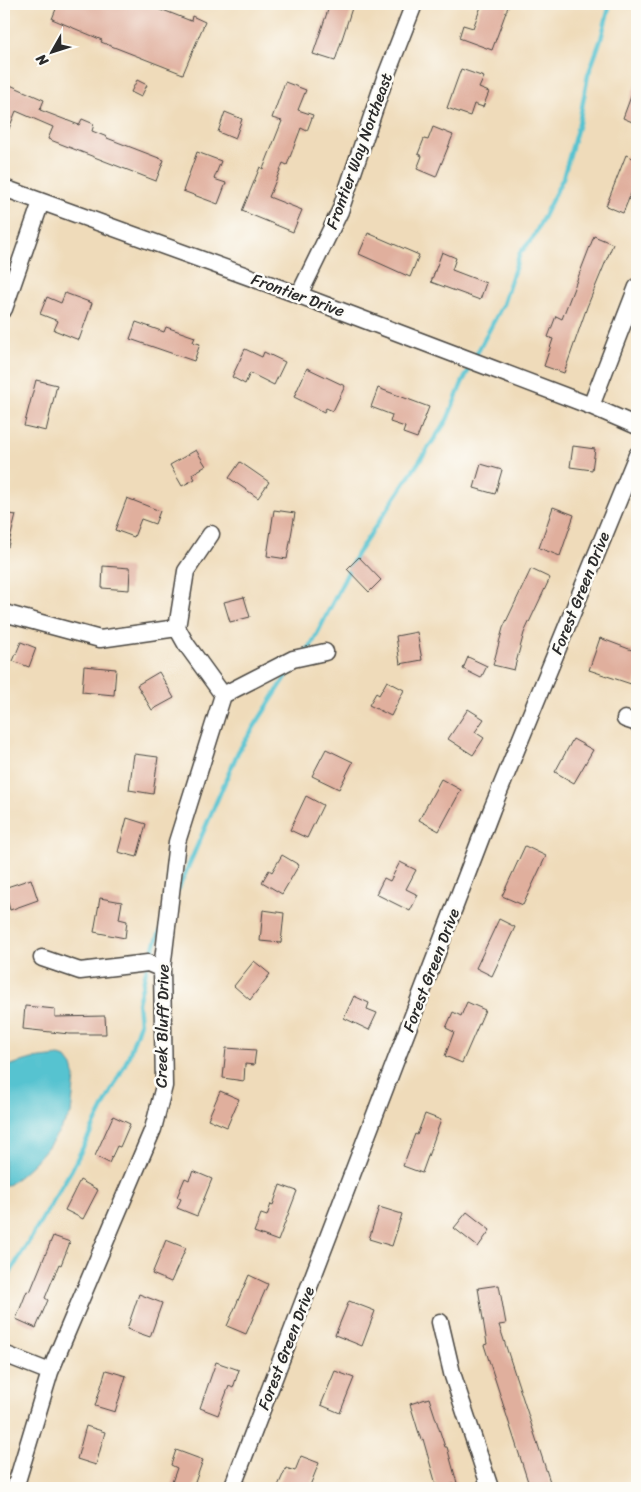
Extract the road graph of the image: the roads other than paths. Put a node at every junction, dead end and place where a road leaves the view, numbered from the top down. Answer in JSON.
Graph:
{"nodes":[{"id":1,"x":414,"y":4,"type":"edge"},
{"id":2,"x":4,"y":188,"type":"edge"},
{"id":3,"x":41,"y":202,"type":"junction"},
{"id":4,"x":637,"y":287,"type":"edge"},
{"id":5,"x":299,"y":295,"type":"junction"},
{"id":6,"x":4,"y":309,"type":"edge"},
{"id":7,"x":591,"y":406,"type":"junction"},
{"id":8,"x":637,"y":426,"type":"edge"},
{"id":9,"x":637,"y":455,"type":"edge"},
{"id":10,"x":211,"y":534,"type":"dead end"},
{"id":11,"x":4,"y":613,"type":"edge"},
{"id":12,"x":177,"y":628,"type":"junction"},
{"id":13,"x":325,"y":652,"type":"dead end"},
{"id":14,"x":223,"y":695,"type":"junction"},
{"id":15,"x":42,"y":958,"type":"dead end"},
{"id":16,"x":162,"y":969,"type":"junction"},
{"id":17,"x":440,"y":1322,"type":"dead end"},
{"id":18,"x":4,"y":1354,"type":"edge"},
{"id":19,"x":50,"y":1372,"type":"junction"},
{"id":20,"x":15,"y":1488,"type":"edge"},
{"id":21,"x":232,"y":1488,"type":"edge"},
{"id":22,"x":490,"y":1488,"type":"edge"}],
"edges":[{"from":1,"to":5,"type":"street","name":"Frontier Way Northeast"},
{"from":2,"to":3,"type":"street","name":"Frontier Drive"},
{"from":3,"to":5,"type":"street","name":"Frontier Drive"},
{"from":3,"to":6,"type":"street"},
{"from":4,"to":7,"type":"street"},
{"from":5,"to":7,"type":"street","name":"Frontier Drive"},
{"from":7,"to":8,"type":"street","name":"Frontier Drive"},
{"from":9,"to":21,"type":"street","name":"Forest Green Drive"},
{"from":10,"to":12,"type":"street"},
{"from":11,"to":12,"type":"street"},
{"from":12,"to":14,"type":"street"},
{"from":13,"to":14,"type":"street"},
{"from":14,"to":16,"type":"street","name":"Creek Bluff Drive"},
{"from":15,"to":16,"type":"street"},
{"from":16,"to":19,"type":"street","name":"Creek Bluff Drive"},
{"from":17,"to":22,"type":"street"},
{"from":18,"to":19,"type":"street"},
{"from":19,"to":20,"type":"street","name":"Creek Bluff Drive"}]}
